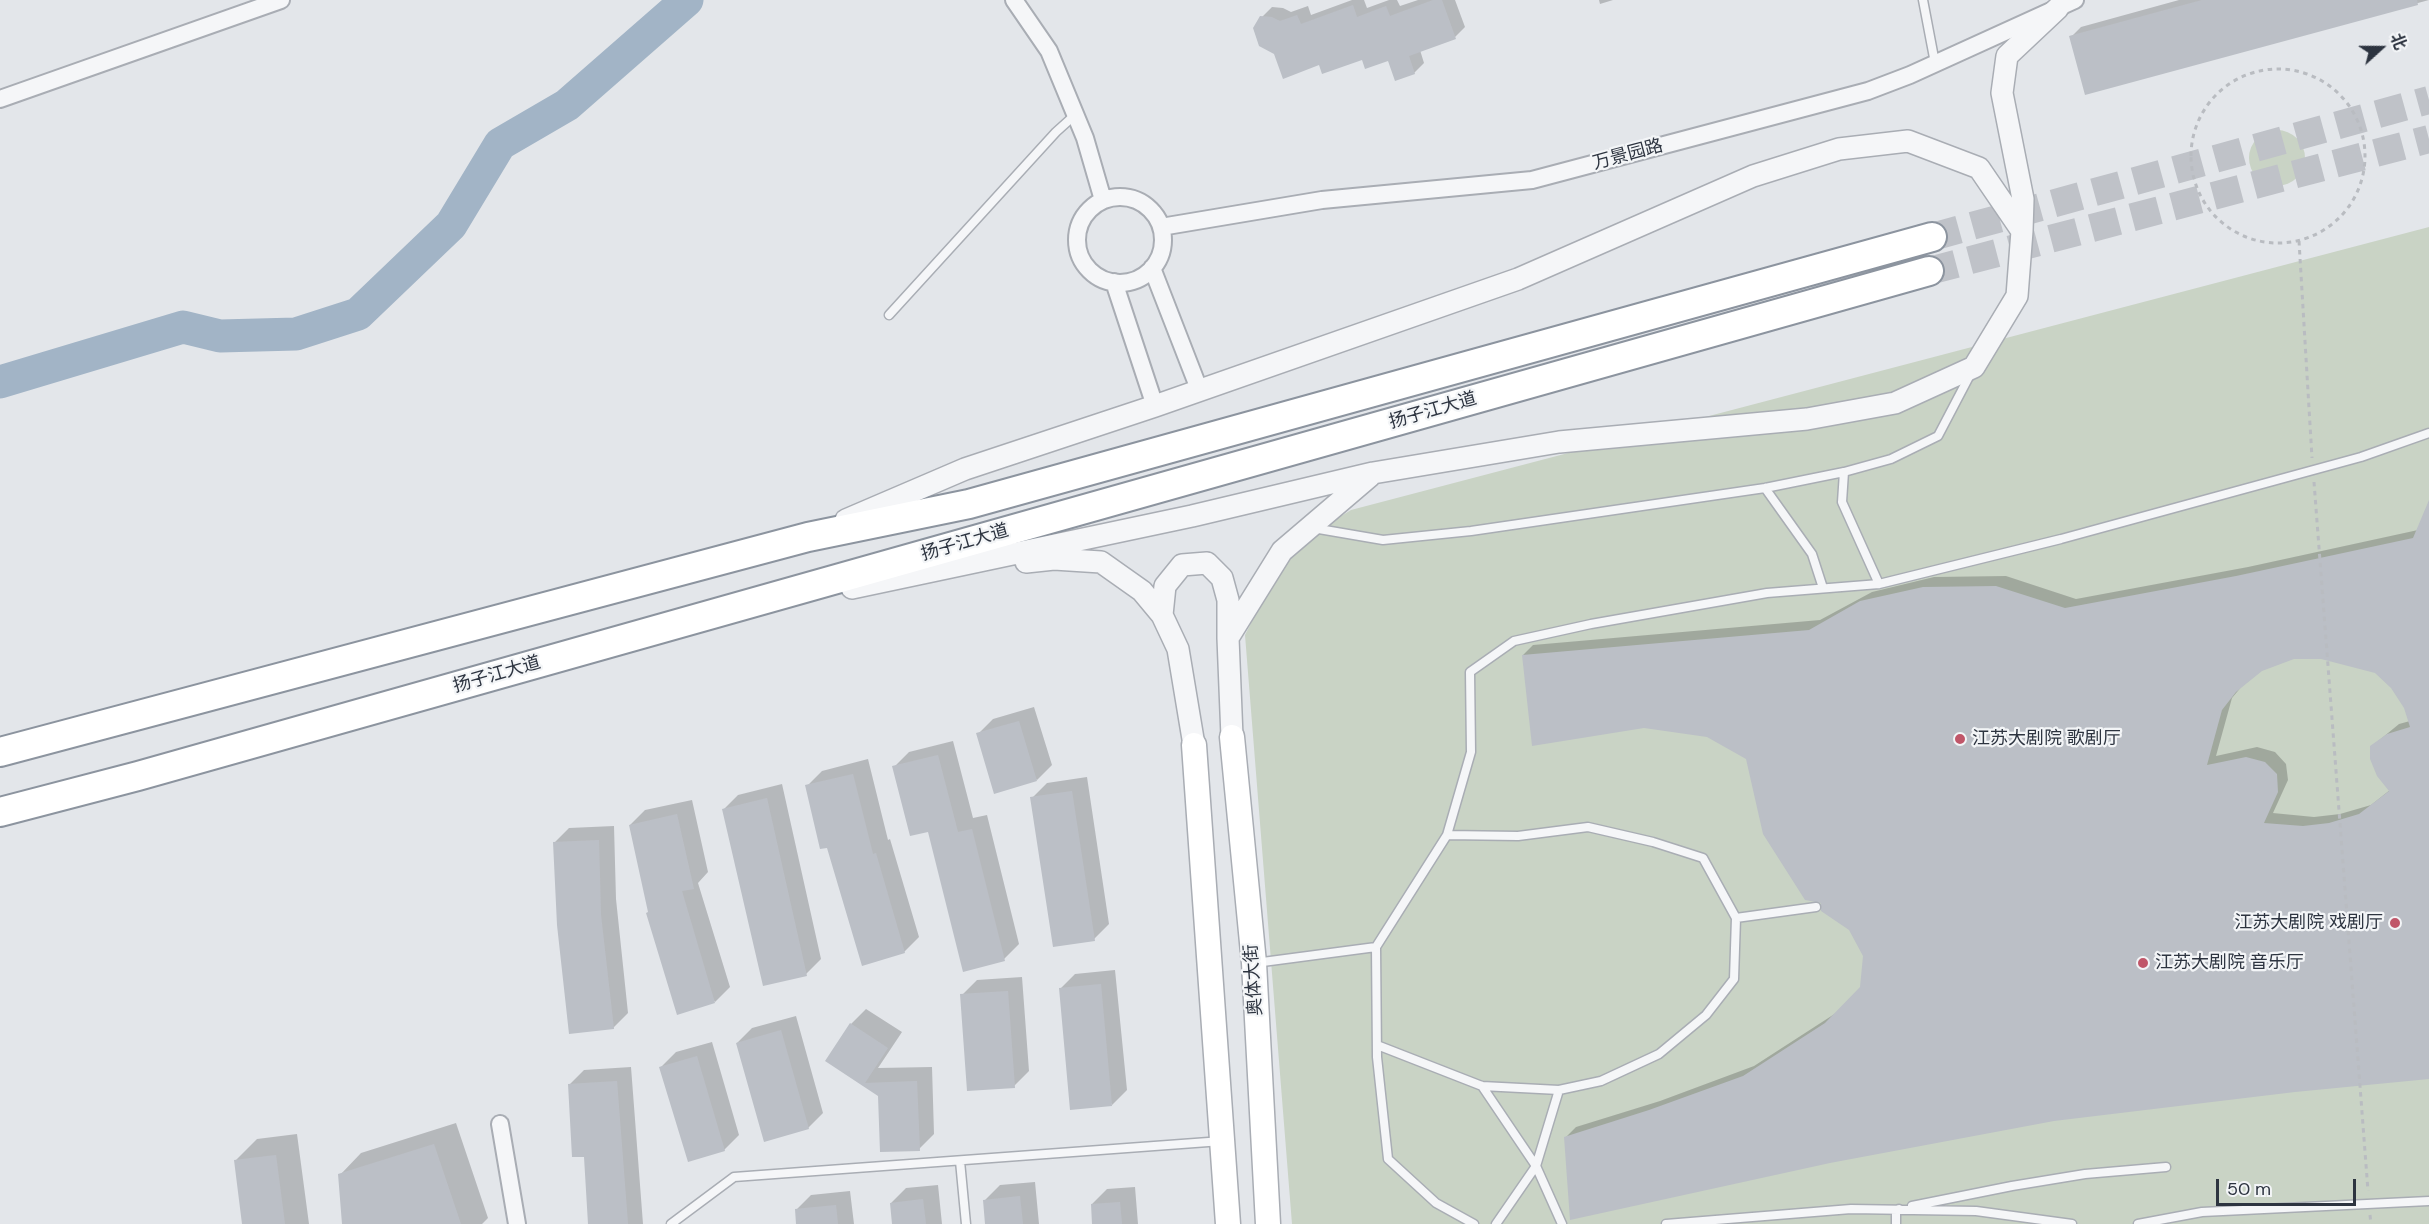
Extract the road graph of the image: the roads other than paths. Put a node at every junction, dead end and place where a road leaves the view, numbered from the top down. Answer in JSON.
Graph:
{"nodes":[{"id":1,"x":281,"y":0,"type":"edge"},
{"id":2,"x":1014,"y":0,"type":"edge"},
{"id":3,"x":1923,"y":0,"type":"edge"},
{"id":4,"x":2066,"y":4,"type":"edge"},
{"id":5,"x":1935,"y":63,"type":"junction"},
{"id":6,"x":0,"y":99,"type":"edge"},
{"id":7,"x":1076,"y":114,"type":"junction"},
{"id":8,"x":1103,"y":200,"type":"junction"},
{"id":9,"x":1161,"y":227,"type":"junction"},
{"id":10,"x":2022,"y":231,"type":"junction"},
{"id":11,"x":1932,"y":237,"type":"tunnel mouth"},
{"id":12,"x":1152,"y":268,"type":"junction"},
{"id":13,"x":1929,"y":271,"type":"tunnel mouth"},
{"id":14,"x":1114,"y":282,"type":"junction"},
{"id":15,"x":890,"y":315,"type":"dead end"},
{"id":16,"x":1974,"y":367,"type":"junction"},
{"id":17,"x":1199,"y":389,"type":"junction"},
{"id":18,"x":1155,"y":406,"type":"junction"},
{"id":19,"x":2429,"y":434,"type":"edge"},
{"id":20,"x":1844,"y":472,"type":"junction"},
{"id":21,"x":1373,"y":473,"type":"junction"},
{"id":22,"x":1765,"y":488,"type":"junction"},
{"id":23,"x":1309,"y":527,"type":"junction"},
{"id":24,"x":808,"y":537,"type":"junction"},
{"id":25,"x":930,"y":571,"type":"junction"},
{"id":26,"x":1879,"y":584,"type":"junction"},
{"id":27,"x":1823,"y":588,"type":"junction"},
{"id":28,"x":1162,"y":615,"type":"junction"},
{"id":29,"x":628,"y":638,"type":"junction"},
{"id":30,"x":1228,"y":638,"type":"junction"},
{"id":31,"x":1232,"y":737,"type":"joint"},
{"id":32,"x":1194,"y":745,"type":"joint"},
{"id":33,"x":0,"y":752,"type":"edge"},
{"id":34,"x":0,"y":812,"type":"edge"},
{"id":35,"x":1448,"y":835,"type":"junction"},
{"id":36,"x":1816,"y":907,"type":"dead end"},
{"id":37,"x":1736,"y":918,"type":"junction"},
{"id":38,"x":1376,"y":947,"type":"junction"},
{"id":39,"x":1254,"y":963,"type":"junction"},
{"id":40,"x":1377,"y":1045,"type":"junction"},
{"id":41,"x":1482,"y":1086,"type":"junction"},
{"id":42,"x":1559,"y":1090,"type":"junction"},
{"id":43,"x":500,"y":1124,"type":"dead end"},
{"id":44,"x":1222,"y":1141,"type":"junction"},
{"id":45,"x":960,"y":1161,"type":"junction"},
{"id":46,"x":1536,"y":1166,"type":"junction"},
{"id":47,"x":2166,"y":1167,"type":"dead end"},
{"id":48,"x":2429,"y":1202,"type":"edge"},
{"id":49,"x":1896,"y":1210,"type":"junction"},
{"id":50,"x":517,"y":1224,"type":"edge"},
{"id":51,"x":671,"y":1224,"type":"edge"},
{"id":52,"x":966,"y":1224,"type":"edge"},
{"id":53,"x":1228,"y":1224,"type":"edge"},
{"id":54,"x":1268,"y":1224,"type":"edge"},
{"id":55,"x":1474,"y":1224,"type":"edge"},
{"id":56,"x":1496,"y":1224,"type":"edge"},
{"id":57,"x":1562,"y":1224,"type":"edge"},
{"id":58,"x":1666,"y":1224,"type":"edge"},
{"id":59,"x":1896,"y":1224,"type":"edge"},
{"id":60,"x":2072,"y":1224,"type":"edge"},
{"id":61,"x":2138,"y":1224,"type":"edge"}],
"edges":[{"from":1,"to":6,"type":"street"},
{"from":2,"to":7,"type":"street"},
{"from":3,"to":5,"type":"lane"},
{"from":4,"to":5,"type":"street","name":"万景园路"},
{"from":4,"to":10,"type":"street"},
{"from":5,"to":9,"type":"street","name":"万景园路"},
{"from":7,"to":8,"type":"street"},
{"from":7,"to":15,"type":"lane"},
{"from":8,"to":9,"type":"street"},
{"from":8,"to":14,"type":"street"},
{"from":9,"to":12,"type":"street"},
{"from":10,"to":16,"type":"street"},
{"from":10,"to":17,"type":"street"},
{"from":11,"to":24,"type":"highway","name":"扬子江大道"},
{"from":12,"to":14,"type":"street"},
{"from":12,"to":17,"type":"street"},
{"from":13,"to":29,"type":"highway","name":"扬子江大道"},
{"from":14,"to":18,"type":"street"},
{"from":16,"to":20,"type":"lane"},
{"from":16,"to":21,"type":"street"},
{"from":17,"to":18,"type":"street"},
{"from":18,"to":24,"type":"street"},
{"from":19,"to":26,"type":"lane"},
{"from":20,"to":22,"type":"lane"},
{"from":20,"to":26,"type":"lane"},
{"from":21,"to":23,"type":"street"},
{"from":21,"to":25,"type":"street"},
{"from":22,"to":23,"type":"lane"},
{"from":22,"to":27,"type":"lane"},
{"from":23,"to":30,"type":"street"},
{"from":24,"to":33,"type":"highway","name":"扬子江大道"},
{"from":25,"to":28,"type":"street"},
{"from":25,"to":29,"type":"street"},
{"from":26,"to":27,"type":"lane"},
{"from":27,"to":35,"type":"lane"},
{"from":28,"to":30,"type":"street"},
{"from":28,"to":32,"type":"street"},
{"from":29,"to":34,"type":"highway","name":"扬子江大道"},
{"from":30,"to":31,"type":"street"},
{"from":31,"to":39,"type":"main road","name":"奥体大街"},
{"from":32,"to":44,"type":"main road"},
{"from":35,"to":37,"type":"lane"},
{"from":35,"to":38,"type":"lane"},
{"from":36,"to":37,"type":"lane"},
{"from":37,"to":42,"type":"lane"},
{"from":38,"to":39,"type":"lane"},
{"from":38,"to":40,"type":"lane"},
{"from":39,"to":54,"type":"main road","name":"奥体大街"},
{"from":40,"to":41,"type":"lane"},
{"from":40,"to":55,"type":"lane"},
{"from":41,"to":42,"type":"lane"},
{"from":41,"to":46,"type":"lane"},
{"from":42,"to":46,"type":"lane"},
{"from":43,"to":50,"type":"street"},
{"from":44,"to":45,"type":"lane"},
{"from":44,"to":53,"type":"main road"},
{"from":45,"to":51,"type":"lane"},
{"from":45,"to":52,"type":"lane"},
{"from":46,"to":56,"type":"lane"},
{"from":46,"to":57,"type":"lane"},
{"from":47,"to":49,"type":"lane"},
{"from":48,"to":61,"type":"lane"},
{"from":49,"to":58,"type":"lane"},
{"from":49,"to":59,"type":"lane"},
{"from":49,"to":60,"type":"lane"}]}
